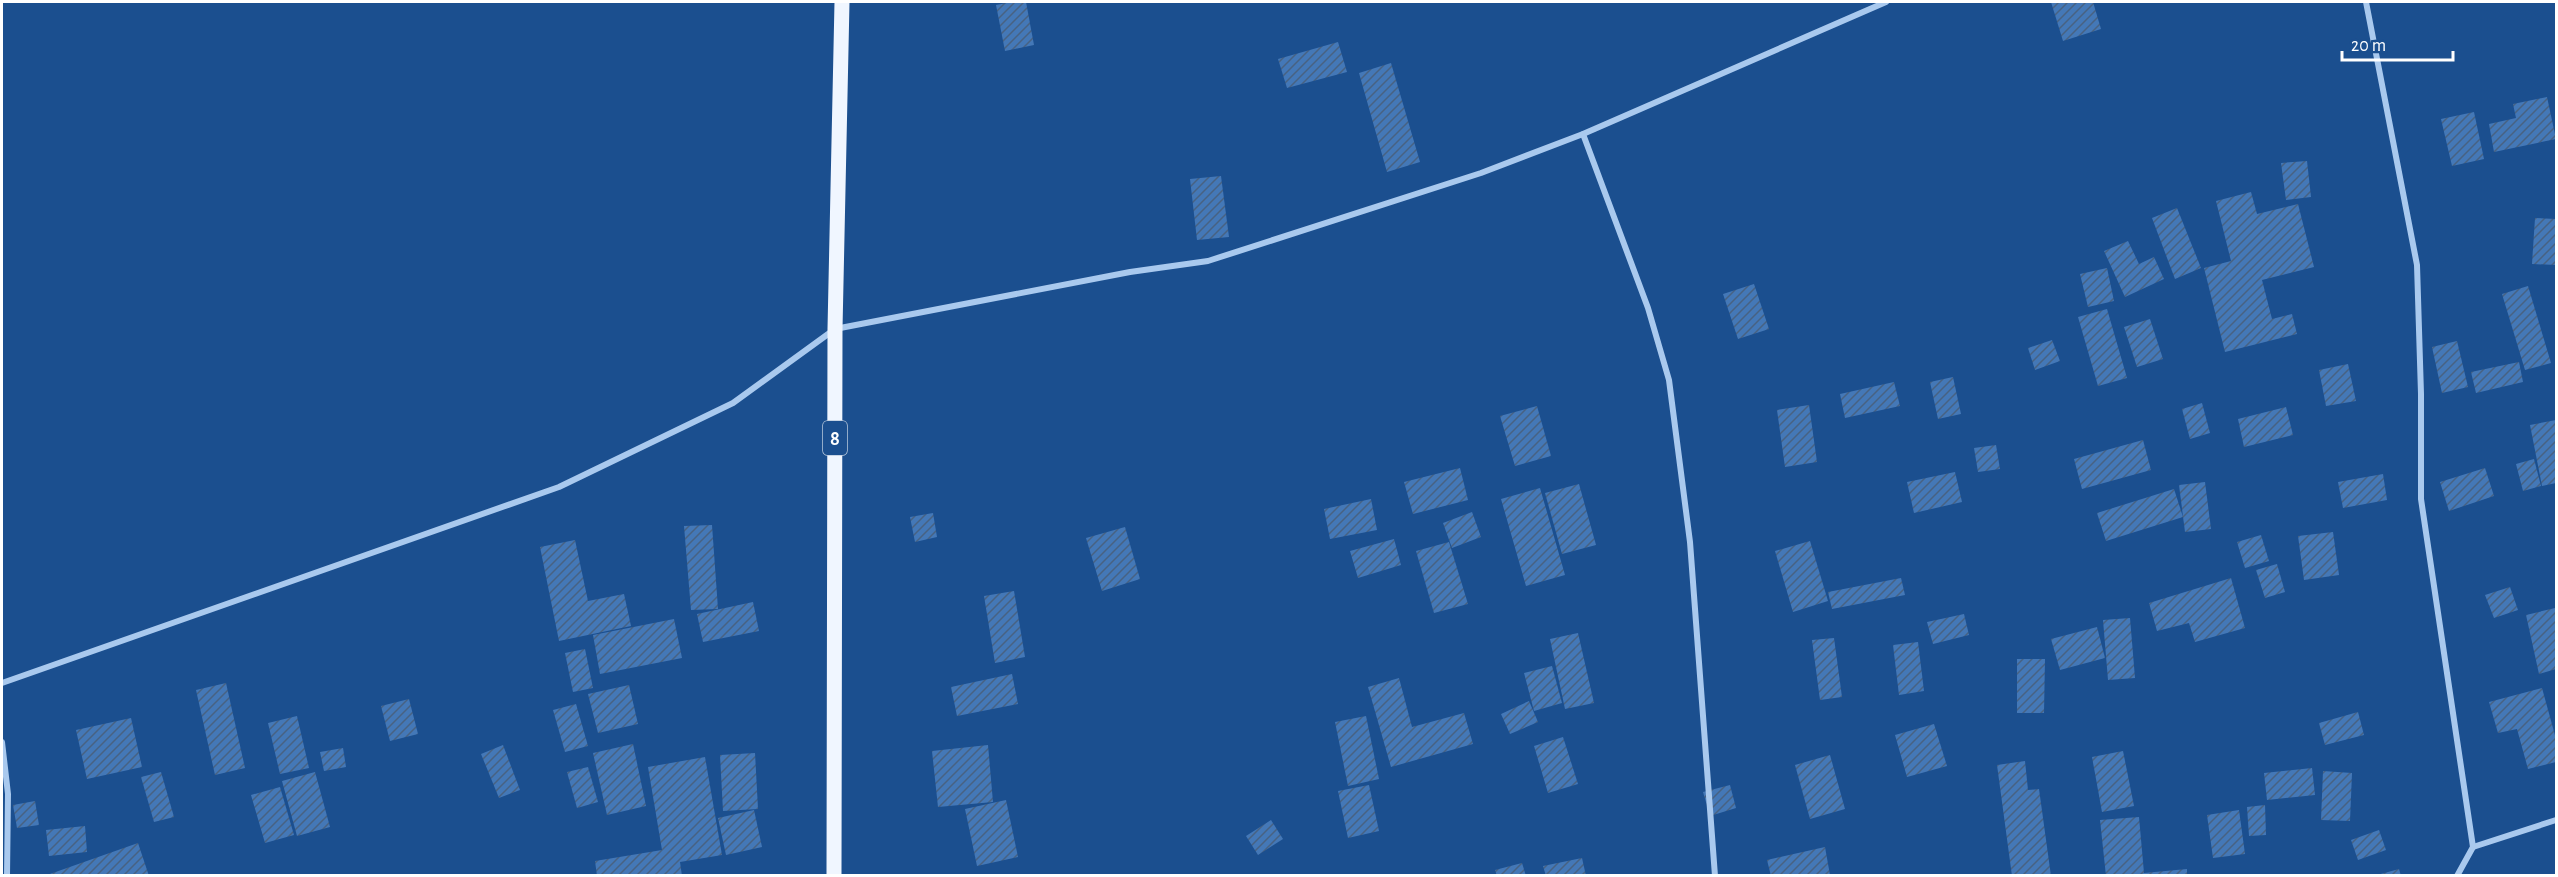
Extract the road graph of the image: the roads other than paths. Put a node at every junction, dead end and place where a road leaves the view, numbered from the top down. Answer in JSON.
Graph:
{"nodes":[{"id":1,"x":842,"y":2,"type":"edge"},
{"id":2,"x":1886,"y":2,"type":"edge"},
{"id":3,"x":2366,"y":2,"type":"edge"},
{"id":4,"x":1583,"y":134,"type":"junction"},
{"id":5,"x":835,"y":329,"type":"junction"},
{"id":6,"x":2,"y":683,"type":"edge"},
{"id":7,"x":2,"y":742,"type":"edge"},
{"id":8,"x":2556,"y":820,"type":"edge"},
{"id":9,"x":2473,"y":847,"type":"junction"},
{"id":10,"x":7,"y":876,"type":"edge"},
{"id":11,"x":834,"y":876,"type":"edge"},
{"id":12,"x":1715,"y":876,"type":"edge"},
{"id":13,"x":2457,"y":876,"type":"edge"}],
"edges":[{"from":1,"to":5,"type":"main road","number":"8"},
{"from":2,"to":4,"type":"street"},
{"from":3,"to":9,"type":"street"},
{"from":4,"to":5,"type":"street"},
{"from":4,"to":12,"type":"street"},
{"from":5,"to":6,"type":"street"},
{"from":5,"to":11,"type":"main road","number":"8"},
{"from":7,"to":10,"type":"street"},
{"from":8,"to":9,"type":"street"},
{"from":9,"to":13,"type":"street"}]}
